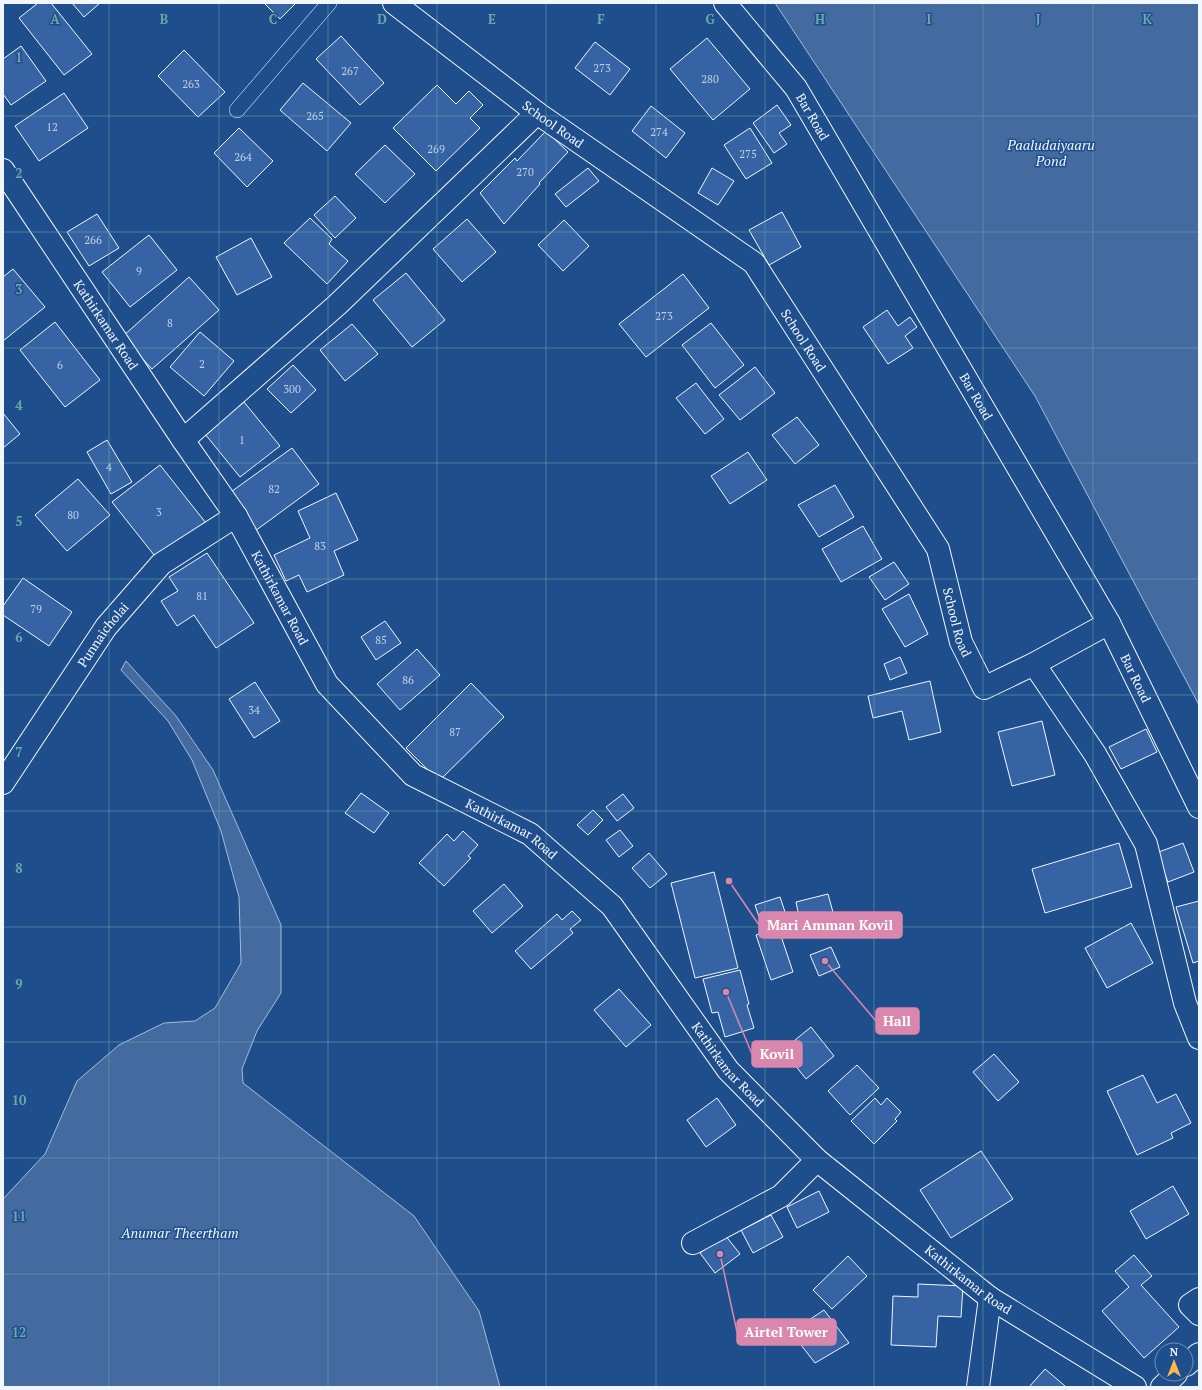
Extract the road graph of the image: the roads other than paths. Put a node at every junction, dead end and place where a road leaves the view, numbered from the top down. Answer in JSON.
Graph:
{"nodes":[{"id":1,"x":329,"y":3,"type":"edge"},
{"id":2,"x":394,"y":3,"type":"edge"},
{"id":3,"x":725,"y":3,"type":"edge"},
{"id":4,"x":237,"y":110,"type":"dead end"},
{"id":5,"x":537,"y":113,"type":"junction"},
{"id":6,"x":3,"y":170,"type":"edge"},
{"id":7,"x":183,"y":440,"type":"junction"},
{"id":8,"x":236,"y":516,"type":"junction"},
{"id":9,"x":1109,"y":623,"type":"junction"},
{"id":10,"x":1034,"y":664,"type":"junction"},
{"id":11,"x":3,"y":783,"type":"edge"},
{"id":12,"x":1199,"y":807,"type":"edge"},
{"id":13,"x":1199,"y":1038,"type":"edge"},
{"id":14,"x":817,"y":1160,"type":"junction"},
{"id":15,"x":693,"y":1243,"type":"dead end"},
{"id":16,"x":990,"y":1298,"type":"junction"},
{"id":17,"x":1199,"y":1299,"type":"edge"},
{"id":18,"x":1199,"y":1314,"type":"edge"},
{"id":19,"x":978,"y":1387,"type":"edge"},
{"id":20,"x":1135,"y":1387,"type":"edge"}],
"edges":[{"from":1,"to":4,"type":"lane"},
{"from":2,"to":5,"type":"street","name":"School Road"},
{"from":3,"to":9,"type":"street","name":"Bar Road"},
{"from":5,"to":7,"type":"street"},
{"from":5,"to":10,"type":"street","name":"School Road"},
{"from":6,"to":7,"type":"street","name":"Kathirkamar Road"},
{"from":7,"to":8,"type":"street","name":"Kathirkamar Road"},
{"from":8,"to":11,"type":"street","name":"Punnaicholai"},
{"from":8,"to":14,"type":"street","name":"Kathirkamar Road"},
{"from":9,"to":10,"type":"street","name":"School Road"},
{"from":9,"to":12,"type":"street","name":"Bar Road"},
{"from":10,"to":13,"type":"street"},
{"from":14,"to":15,"type":"street"},
{"from":14,"to":16,"type":"street","name":"Kathirkamar Road"},
{"from":16,"to":19,"type":"street"},
{"from":16,"to":20,"type":"street","name":"Kathirkamar Road"},
{"from":17,"to":18,"type":"street"}]}
